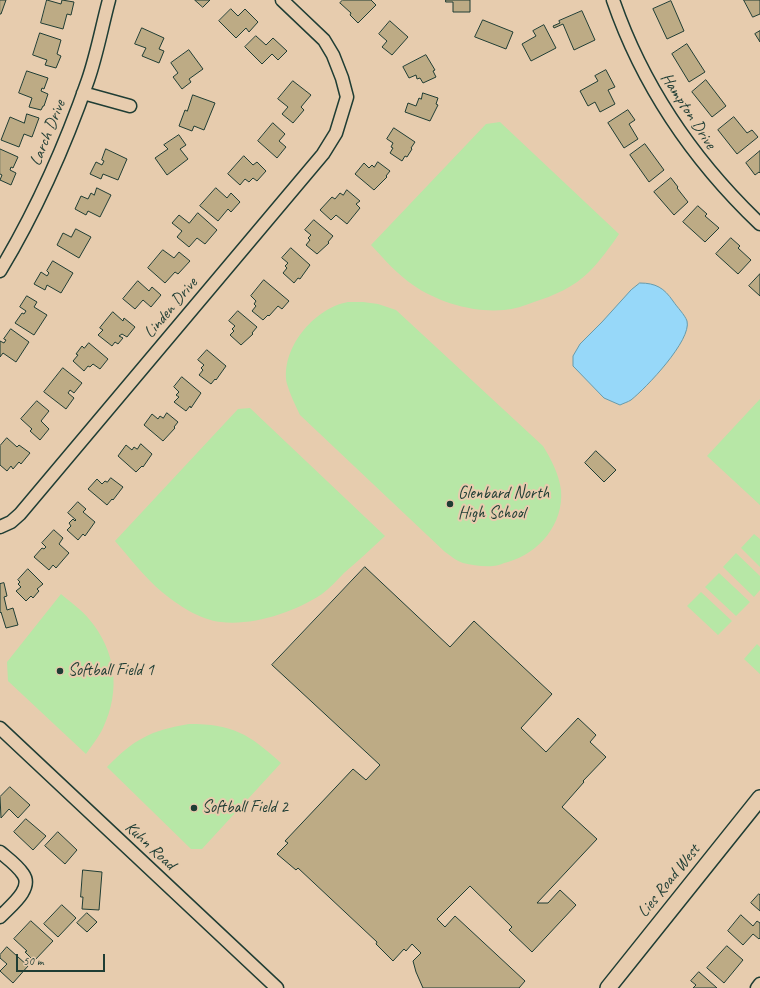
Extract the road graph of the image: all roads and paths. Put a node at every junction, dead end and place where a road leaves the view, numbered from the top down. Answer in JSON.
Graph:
{"nodes":[{"id":1,"x":109,"y":0,"type":"edge"},
{"id":2,"x":282,"y":0,"type":"edge"},
{"id":3,"x":613,"y":0,"type":"edge"},
{"id":4,"x":83,"y":93,"type":"junction"},
{"id":5,"x":130,"y":106,"type":"dead end"},
{"id":6,"x":760,"y":224,"type":"edge"},
{"id":7,"x":0,"y":271,"type":"edge"},
{"id":8,"x":0,"y":527,"type":"edge"},
{"id":9,"x":0,"y":728,"type":"edge"},
{"id":10,"x":760,"y":798,"type":"edge"},
{"id":11,"x":0,"y":852,"type":"edge"},
{"id":12,"x":0,"y":917,"type":"edge"},
{"id":13,"x":760,"y":984,"type":"edge"},
{"id":14,"x":276,"y":988,"type":"edge"},
{"id":15,"x":608,"y":988,"type":"edge"},
{"id":16,"x":757,"y":988,"type":"edge"}],
"edges":[{"from":1,"to":4,"type":"street","name":"Larch Drive"},
{"from":2,"to":8,"type":"street","name":"Linden Drive"},
{"from":3,"to":6,"type":"street","name":"Hampton Drive"},
{"from":4,"to":5,"type":"street"},
{"from":4,"to":7,"type":"street","name":"Larch Drive"},
{"from":9,"to":14,"type":"street","name":"Kuhn Road"},
{"from":10,"to":15,"type":"street","name":"Lies Road West"},
{"from":11,"to":12,"type":"street"},
{"from":13,"to":16,"type":"street"}]}
